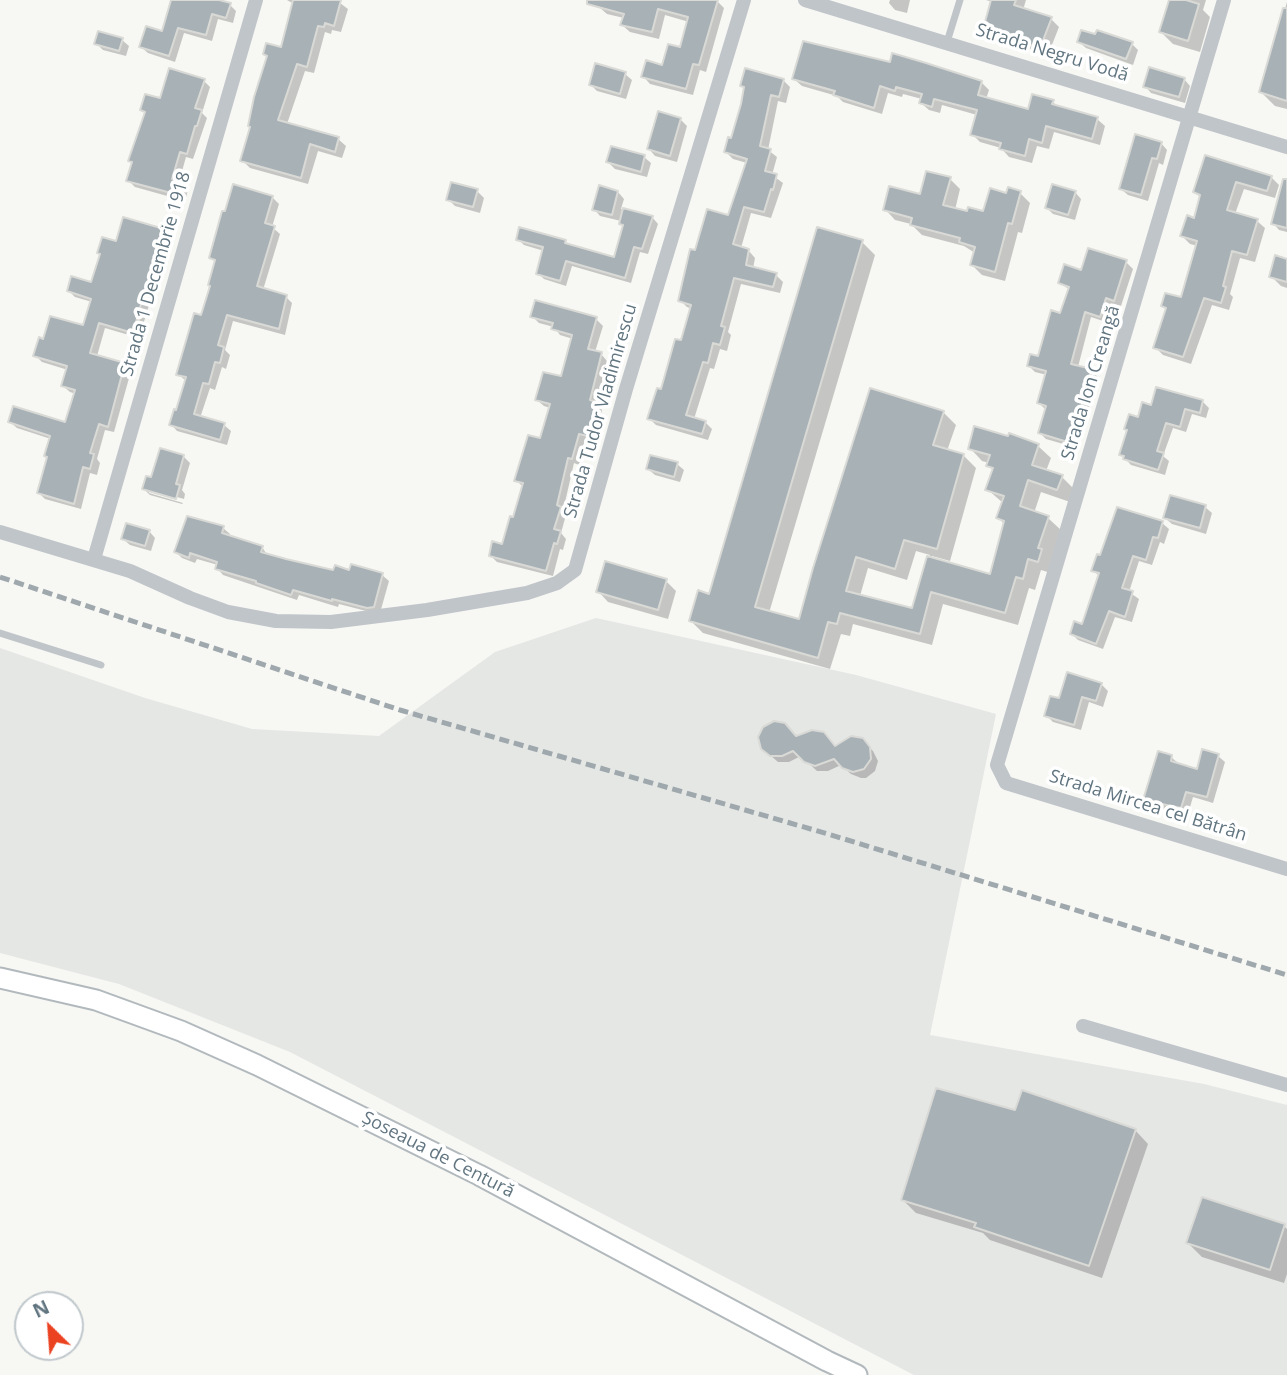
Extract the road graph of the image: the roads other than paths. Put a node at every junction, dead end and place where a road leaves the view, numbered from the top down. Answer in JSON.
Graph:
{"nodes":[{"id":1,"x":256,"y":0,"type":"edge"},
{"id":2,"x":744,"y":0,"type":"edge"},
{"id":3,"x":805,"y":0,"type":"edge"},
{"id":4,"x":960,"y":0,"type":"edge"},
{"id":5,"x":1224,"y":0,"type":"edge"},
{"id":6,"x":947,"y":41,"type":"junction"},
{"id":7,"x":1190,"y":116,"type":"junction"},
{"id":8,"x":1287,"y":146,"type":"edge"},
{"id":9,"x":0,"y":532,"type":"edge"},
{"id":10,"x":94,"y":559,"type":"junction"},
{"id":11,"x":0,"y":633,"type":"edge"},
{"id":12,"x":101,"y":665,"type":"dead end"},
{"id":13,"x":1001,"y":776,"type":"joint"},
{"id":14,"x":1287,"y":869,"type":"edge"},
{"id":15,"x":0,"y":978,"type":"edge"},
{"id":16,"x":1083,"y":1026,"type":"dead end"},
{"id":17,"x":1287,"y":1085,"type":"edge"},
{"id":18,"x":857,"y":1375,"type":"edge"}],
"edges":[{"from":1,"to":10,"type":"street","name":"Strada 1 Decembrie 1918"},
{"from":2,"to":10,"type":"street","name":"Strada Tudor Vladimirescu"},
{"from":3,"to":6,"type":"street","name":"Strada Negru Vodă"},
{"from":4,"to":6,"type":"lane"},
{"from":5,"to":7,"type":"street","name":"Strada Ion Creangă"},
{"from":6,"to":7,"type":"street","name":"Strada Negru Vodă"},
{"from":7,"to":8,"type":"street","name":"Strada Negru Vodă"},
{"from":7,"to":13,"type":"street","name":"Strada Ion Creangă"},
{"from":9,"to":10,"type":"street"},
{"from":11,"to":12,"type":"lane"},
{"from":13,"to":14,"type":"street","name":"Strada Mircea cel Bătrân"},
{"from":15,"to":18,"type":"main road","name":"Șoseaua de Centură"},
{"from":16,"to":17,"type":"street"}]}
